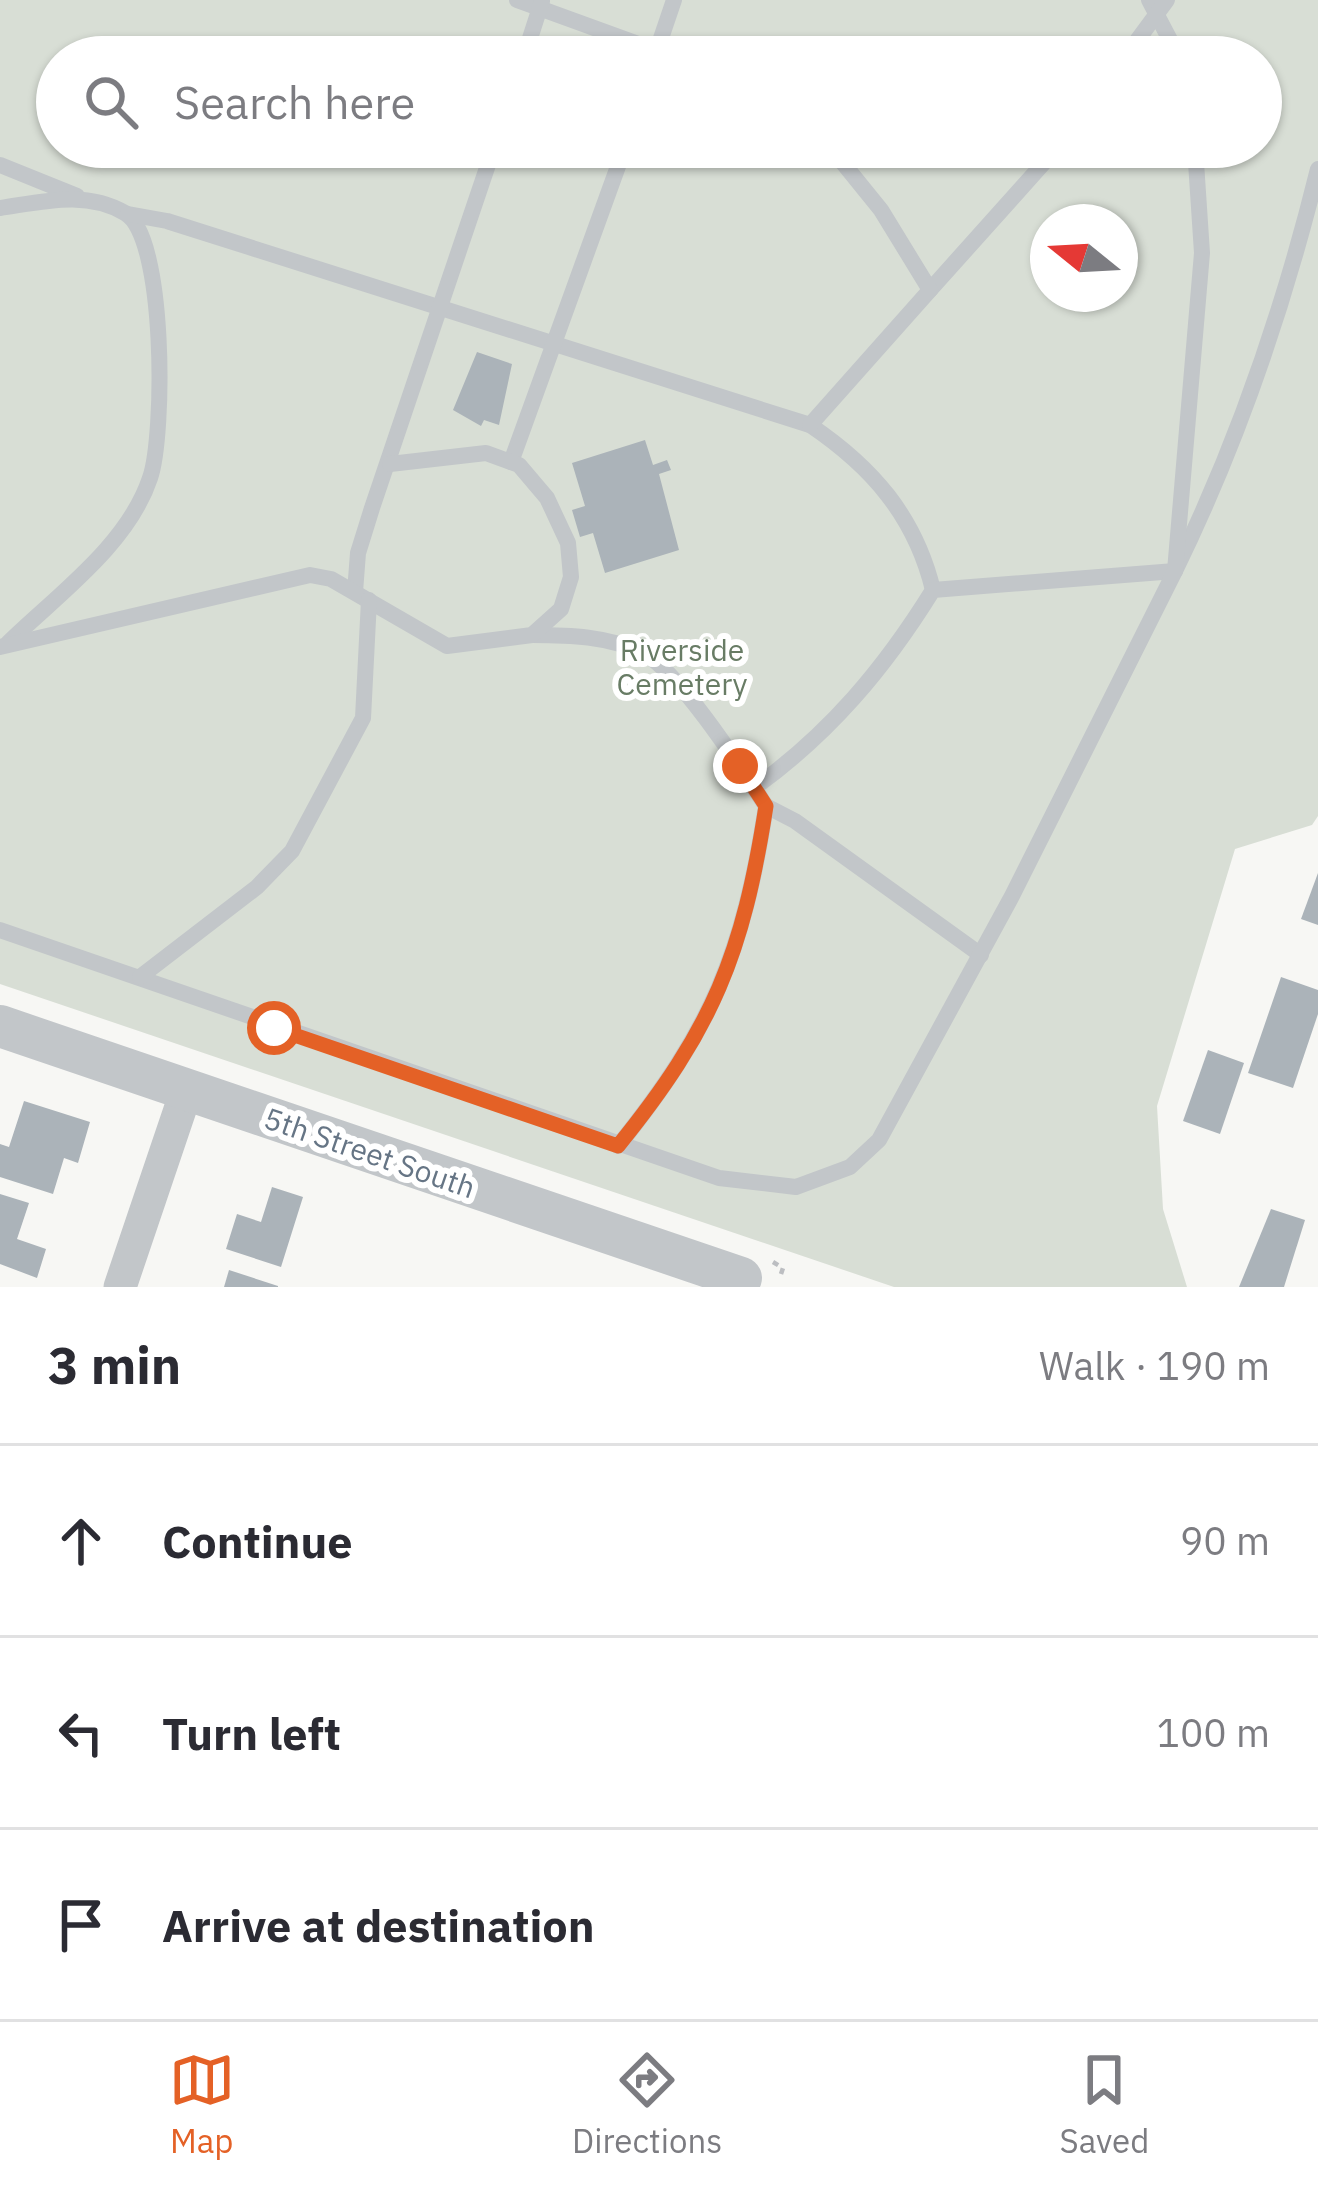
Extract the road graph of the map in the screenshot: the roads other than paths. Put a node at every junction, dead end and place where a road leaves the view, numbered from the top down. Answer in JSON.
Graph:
{"nodes":[{"id":1,"x":517,"y":0,"type":"edge"},
{"id":2,"x":674,"y":0,"type":"edge"},
{"id":3,"x":541,"y":4,"type":"edge"},
{"id":4,"x":1158,"y":5,"type":"edge"},
{"id":5,"x":531,"y":36,"type":"edge"},
{"id":6,"x":617,"y":36,"type":"edge"},
{"id":7,"x":666,"y":36,"type":"edge"},
{"id":8,"x":1138,"y":36,"type":"edge"},
{"id":9,"x":1171,"y":36,"type":"edge"},
{"id":10,"x":0,"y":165,"type":"edge"},
{"id":11,"x":487,"y":168,"type":"edge"},
{"id":12,"x":618,"y":168,"type":"edge"},
{"id":13,"x":847,"y":168,"type":"edge"},
{"id":14,"x":1039,"y":168,"type":"edge"},
{"id":15,"x":1196,"y":168,"type":"edge"},
{"id":16,"x":1318,"y":169,"type":"edge"},
{"id":17,"x":81,"y":198,"type":"junction"},
{"id":18,"x":0,"y":208,"type":"edge"},
{"id":19,"x":128,"y":214,"type":"junction"},
{"id":20,"x":930,"y":290,"type":"junction"},
{"id":21,"x":440,"y":308,"type":"junction"},
{"id":22,"x":557,"y":345,"type":"junction"},
{"id":23,"x":810,"y":425,"type":"junction"},
{"id":24,"x":511,"y":462,"type":"junction"},
{"id":25,"x":390,"y":464,"type":"junction"},
{"id":26,"x":1175,"y":571,"type":"junction"},
{"id":27,"x":934,"y":590,"type":"junction"},
{"id":28,"x":362,"y":596,"type":"junction"},
{"id":29,"x":532,"y":635,"type":"junction"},
{"id":30,"x":3,"y":646,"type":"edge"},
{"id":31,"x":754,"y":788,"type":"junction"},
{"id":32,"x":766,"y":806,"type":"junction"},
{"id":33,"x":0,"y":930,"type":"edge"},
{"id":34,"x":981,"y":955,"type":"junction"},
{"id":35,"x":140,"y":977,"type":"junction"},
{"id":36,"x":0,"y":1026,"type":"edge"},
{"id":37,"x":187,"y":1089,"type":"junction"},
{"id":38,"x":618,"y":1146,"type":"junction"},
{"id":39,"x":748,"y":1284,"type":"edge"},
{"id":40,"x":120,"y":1287,"type":"edge"}],
"edges":[{"from":1,"to":3,"type":"lane"},
{"from":2,"to":7,"type":"lane"},
{"from":3,"to":5,"type":"lane"},
{"from":3,"to":6,"type":"lane"},
{"from":4,"to":8,"type":"lane"},
{"from":4,"to":9,"type":"lane"},
{"from":10,"to":17,"type":"lane"},
{"from":11,"to":21,"type":"lane"},
{"from":12,"to":22,"type":"lane"},
{"from":13,"to":20,"type":"lane"},
{"from":14,"to":20,"type":"lane"},
{"from":15,"to":26,"type":"lane"},
{"from":16,"to":26,"type":"lane"},
{"from":17,"to":18,"type":"lane"},
{"from":17,"to":19,"type":"lane"},
{"from":19,"to":21,"type":"lane"},
{"from":19,"to":30,"type":"lane"},
{"from":20,"to":23,"type":"lane"},
{"from":21,"to":22,"type":"lane"},
{"from":21,"to":25,"type":"lane"},
{"from":22,"to":23,"type":"lane"},
{"from":22,"to":24,"type":"lane"},
{"from":23,"to":27,"type":"lane"},
{"from":24,"to":25,"type":"lane"},
{"from":24,"to":29,"type":"lane"},
{"from":25,"to":28,"type":"lane"},
{"from":26,"to":27,"type":"lane"},
{"from":26,"to":34,"type":"lane"},
{"from":27,"to":31,"type":"lane"},
{"from":28,"to":29,"type":"lane"},
{"from":28,"to":30,"type":"lane"},
{"from":28,"to":35,"type":"lane"},
{"from":29,"to":31,"type":"lane"},
{"from":31,"to":32,"type":"lane"},
{"from":32,"to":34,"type":"lane"},
{"from":32,"to":38,"type":"lane"},
{"from":33,"to":35,"type":"lane"},
{"from":34,"to":38,"type":"lane"},
{"from":35,"to":38,"type":"lane"},
{"from":36,"to":37,"type":"street","name":"5th Street South"},
{"from":37,"to":39,"type":"street","name":"5th Street South"},
{"from":37,"to":40,"type":"street"}]}
